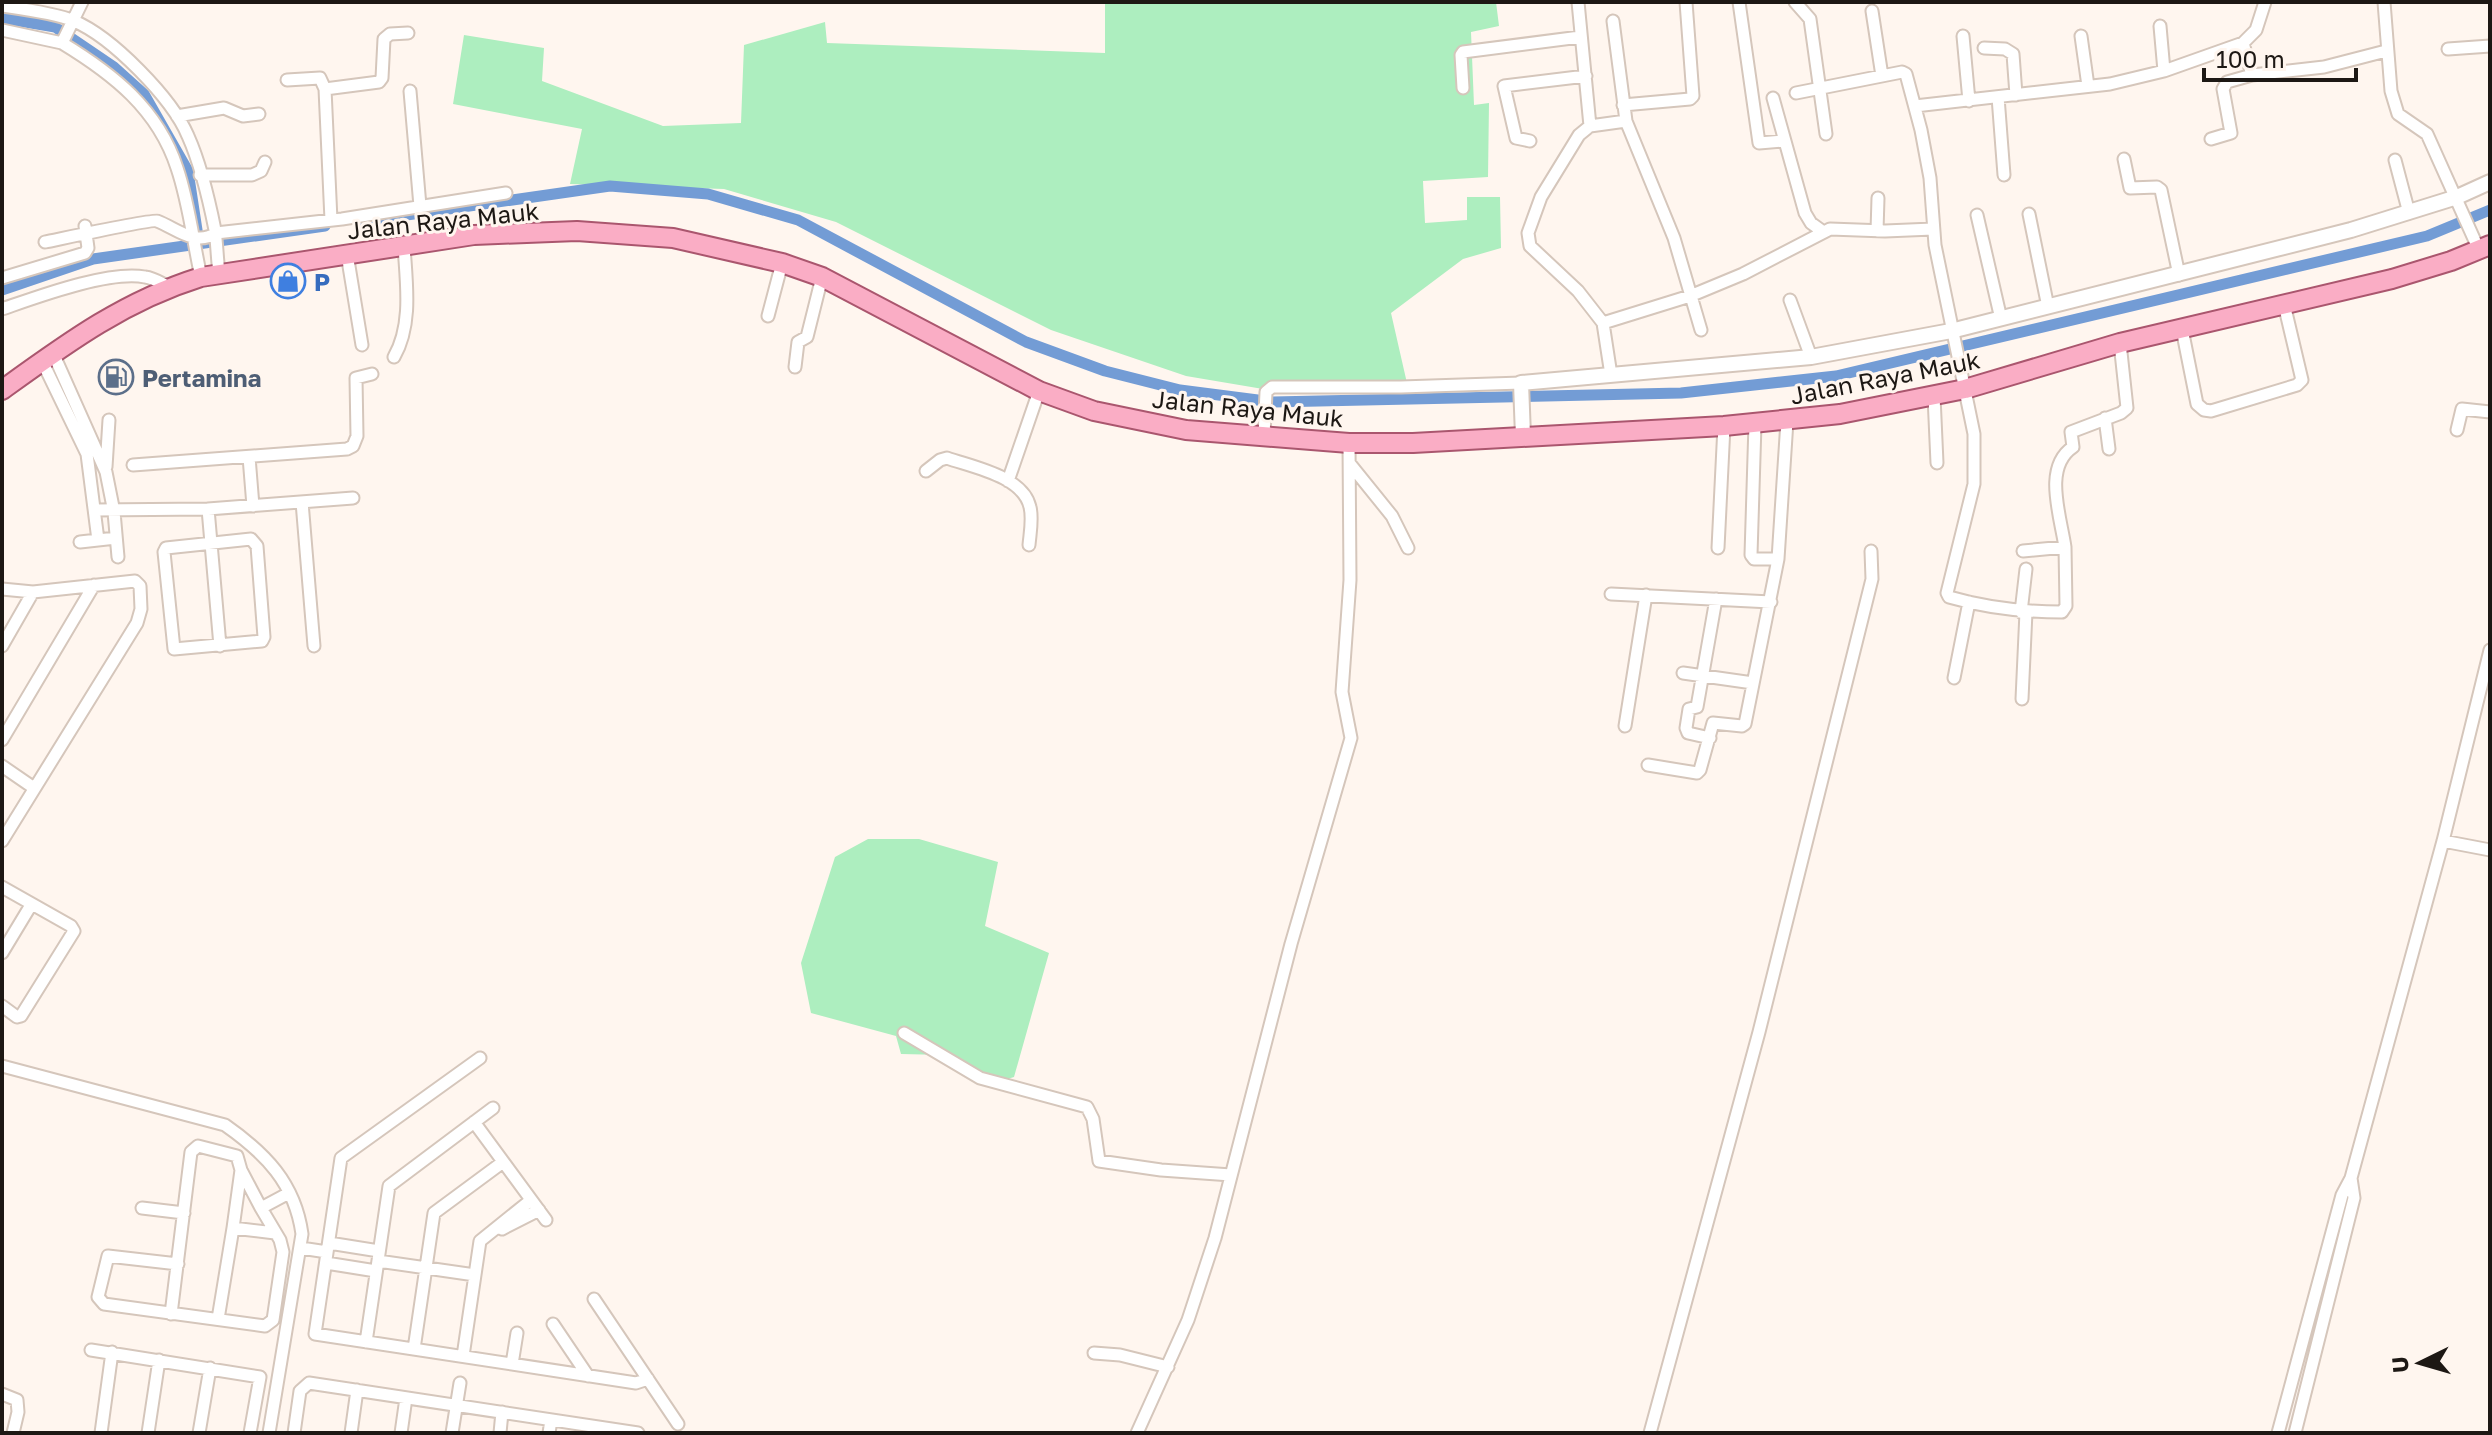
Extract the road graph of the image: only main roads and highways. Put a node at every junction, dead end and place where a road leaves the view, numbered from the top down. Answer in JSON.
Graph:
{"nodes":[{"id":1,"x":2482,"y":245,"type":"edge"},
{"id":2,"x":2,"y":390,"type":"edge"}],
"edges":[{"from":1,"to":2,"type":"main road","name":"Jalan Raya Mauk"}]}
